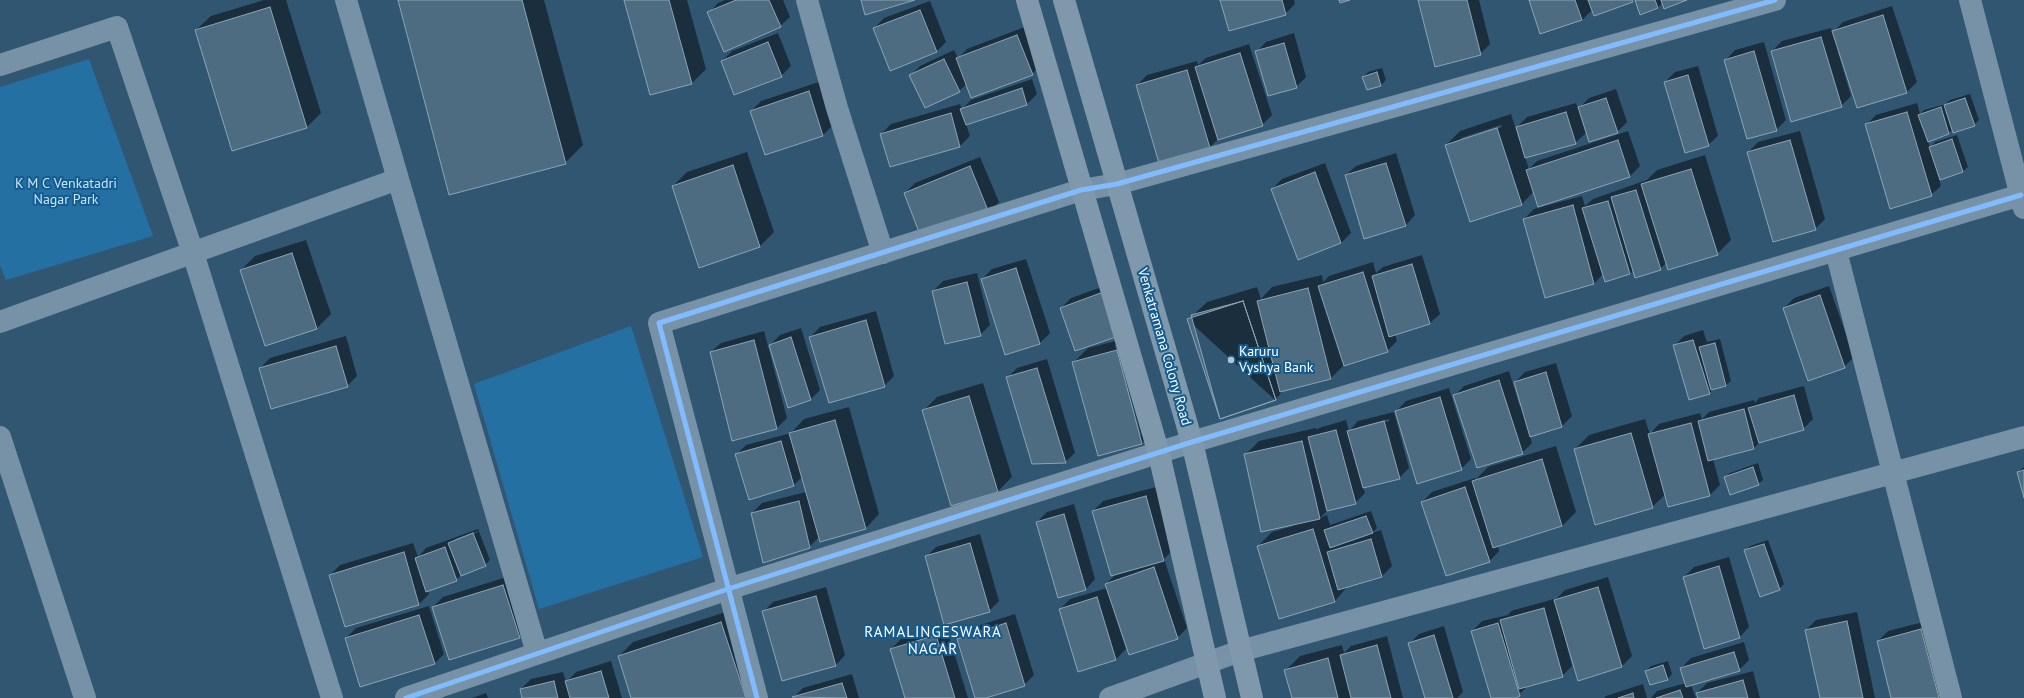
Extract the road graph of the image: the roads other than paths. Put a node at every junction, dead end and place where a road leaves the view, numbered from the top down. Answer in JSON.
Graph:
{"nodes":[{"id":1,"x":346,"y":0,"type":"edge"},
{"id":2,"x":807,"y":0,"type":"edge"},
{"id":3,"x":1027,"y":0,"type":"edge"},
{"id":4,"x":1064,"y":0,"type":"edge"},
{"id":5,"x":1775,"y":0,"type":"edge"},
{"id":6,"x":1970,"y":0,"type":"edge"},
{"id":7,"x":1753,"y":3,"type":"edge"},
{"id":8,"x":0,"y":65,"type":"edge"},
{"id":9,"x":398,"y":179,"type":"junction"},
{"id":10,"x":1117,"y":184,"type":"junction"},
{"id":11,"x":1081,"y":190,"type":"junction"},
{"id":12,"x":2022,"y":202,"type":"edge"},
{"id":13,"x":1836,"y":251,"type":"junction"},
{"id":14,"x":193,"y":253,"type":"junction"},
{"id":15,"x":883,"y":253,"type":"junction"},
{"id":16,"x":0,"y":322,"type":"edge"},
{"id":17,"x":2024,"y":436,"type":"edge"},
{"id":18,"x":0,"y":437,"type":"edge"},
{"id":19,"x":1192,"y":442,"type":"junction"},
{"id":20,"x":1159,"y":454,"type":"junction"},
{"id":21,"x":1892,"y":473,"type":"junction"},
{"id":22,"x":728,"y":588,"type":"junction"},
{"id":23,"x":1240,"y":651,"type":"junction"},
{"id":24,"x":537,"y":653,"type":"junction"},
{"id":25,"x":1207,"y":665,"type":"junction"},
{"id":26,"x":85,"y":698,"type":"edge"},
{"id":27,"x":332,"y":698,"type":"edge"},
{"id":28,"x":406,"y":698,"type":"edge"},
{"id":29,"x":757,"y":698,"type":"edge"},
{"id":30,"x":1110,"y":698,"type":"edge"},
{"id":31,"x":1215,"y":698,"type":"edge"},
{"id":32,"x":1252,"y":698,"type":"edge"},
{"id":33,"x":1951,"y":698,"type":"edge"}],
"edges":[{"from":1,"to":9,"type":"street"},
{"from":2,"to":15,"type":"street"},
{"from":3,"to":11,"type":"main road"},
{"from":4,"to":10,"type":"main road","name":"Venkatramana Colony Road"},
{"from":5,"to":7,"type":"street"},
{"from":6,"to":12,"type":"street"},
{"from":7,"to":10,"type":"street"},
{"from":8,"to":14,"type":"street"},
{"from":9,"to":14,"type":"street"},
{"from":9,"to":24,"type":"street"},
{"from":10,"to":11,"type":"street"},
{"from":10,"to":19,"type":"main road","name":"Venkatramana Colony Road"},
{"from":11,"to":15,"type":"street"},
{"from":11,"to":20,"type":"main road"},
{"from":12,"to":13,"type":"street"},
{"from":13,"to":19,"type":"street"},
{"from":13,"to":21,"type":"street"},
{"from":14,"to":16,"type":"street"},
{"from":14,"to":27,"type":"street"},
{"from":15,"to":22,"type":"street"},
{"from":17,"to":21,"type":"street"},
{"from":18,"to":26,"type":"street"},
{"from":19,"to":20,"type":"street"},
{"from":19,"to":23,"type":"main road","name":"Venkatramana Colony Road"},
{"from":20,"to":22,"type":"street"},
{"from":20,"to":25,"type":"main road"},
{"from":21,"to":23,"type":"street"},
{"from":21,"to":33,"type":"street"},
{"from":22,"to":24,"type":"street"},
{"from":22,"to":29,"type":"street"},
{"from":23,"to":25,"type":"street"},
{"from":23,"to":32,"type":"main road","name":"Venkatramana Colony Road"},
{"from":24,"to":28,"type":"street"},
{"from":25,"to":30,"type":"street"},
{"from":25,"to":31,"type":"main road"}]}
